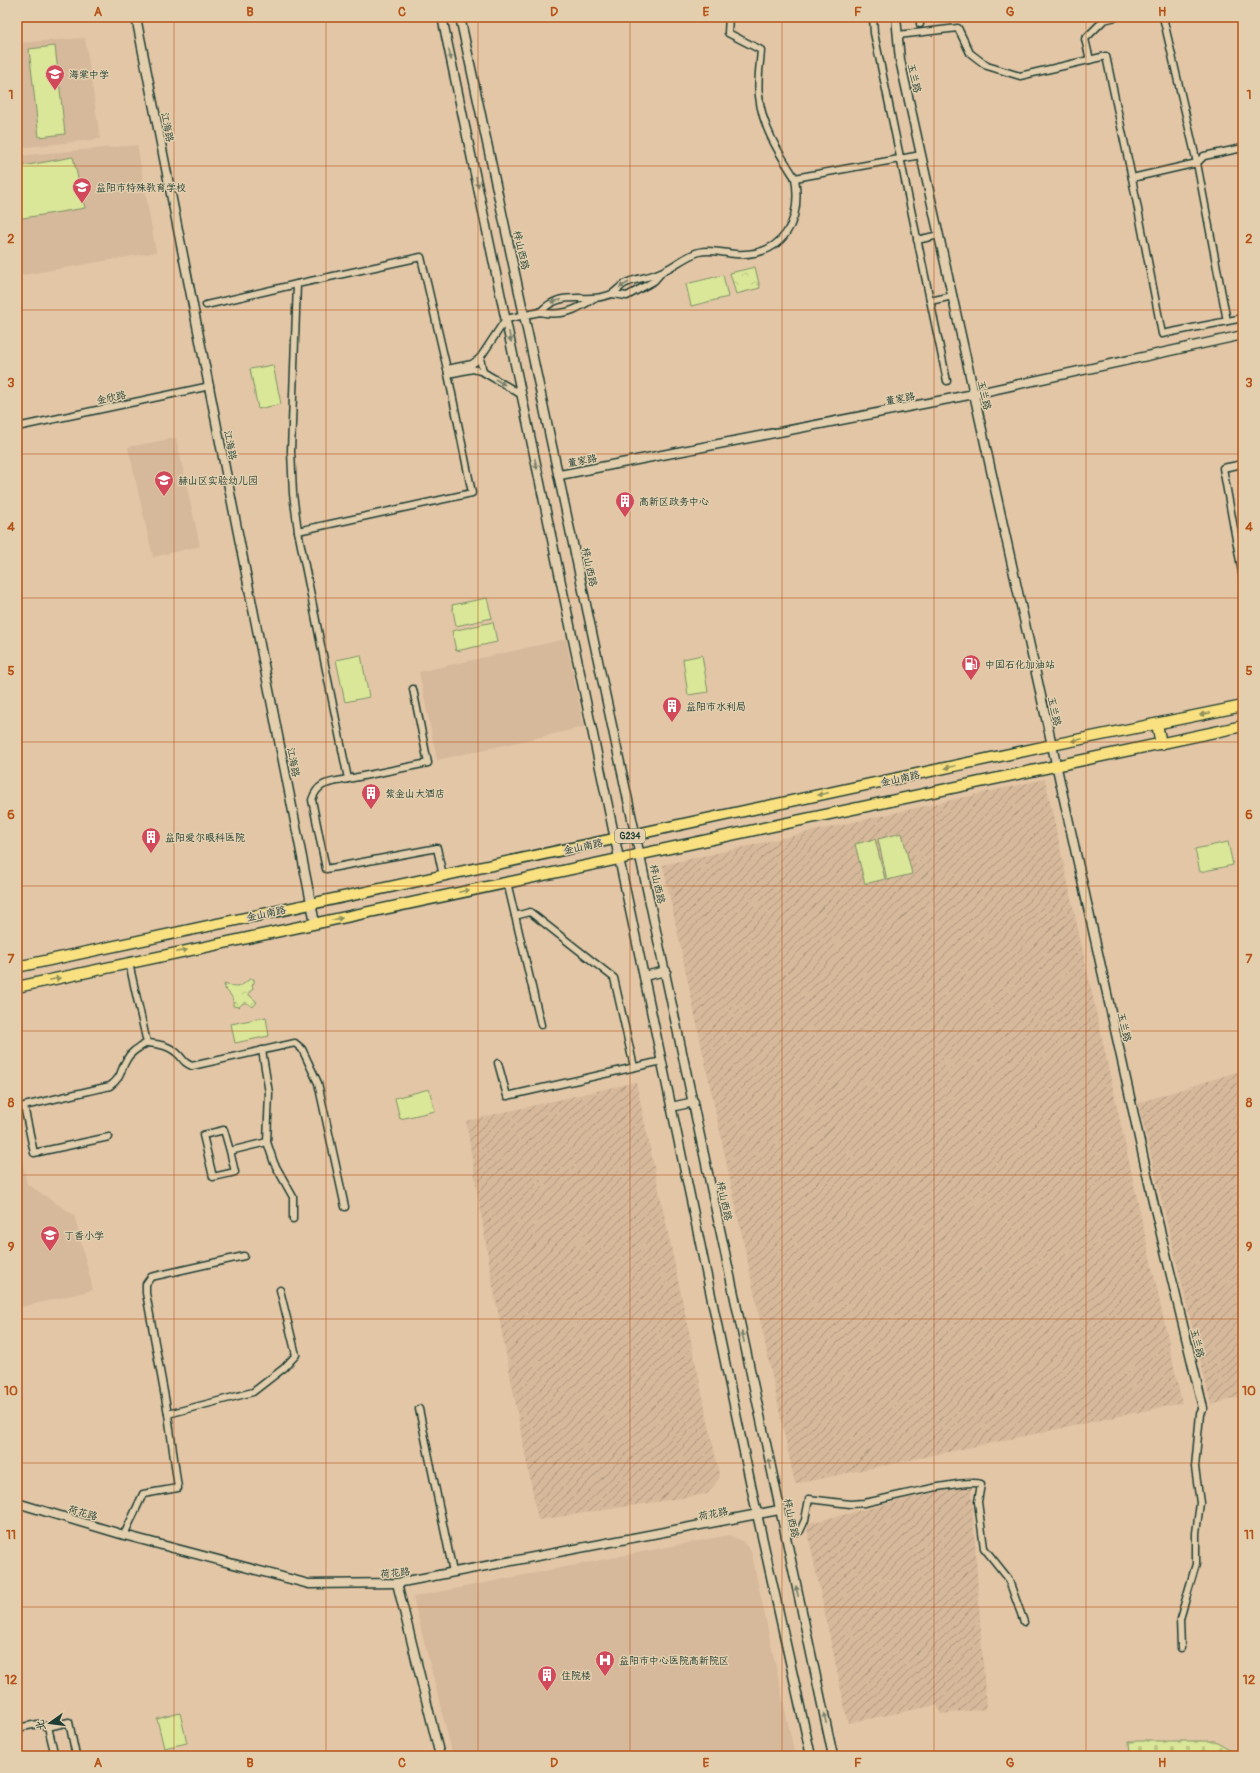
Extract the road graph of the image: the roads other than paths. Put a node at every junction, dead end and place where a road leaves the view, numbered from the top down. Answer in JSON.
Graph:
{"nodes":[{"id":1,"x":136,"y":17,"type":"edge"},
{"id":2,"x":442,"y":17,"type":"edge"},
{"id":3,"x":460,"y":17,"type":"edge"},
{"id":4,"x":729,"y":17,"type":"edge"},
{"id":5,"x":873,"y":17,"type":"edge"},
{"id":6,"x":896,"y":17,"type":"edge"},
{"id":7,"x":920,"y":17,"type":"edge"},
{"id":8,"x":1116,"y":17,"type":"edge"},
{"id":9,"x":1163,"y":17,"type":"edge"},
{"id":10,"x":920,"y":24,"type":"dead end"},
{"id":11,"x":898,"y":34,"type":"junction"},
{"id":12,"x":1090,"y":60,"type":"junction"},
{"id":13,"x":1243,"y":148,"type":"edge"},
{"id":14,"x":922,"y":155,"type":"junction"},
{"id":15,"x":900,"y":159,"type":"junction"},
{"id":16,"x":1197,"y":163,"type":"junction"},
{"id":17,"x":795,"y":178,"type":"junction"},
{"id":18,"x":1132,"y":178,"type":"junction"},
{"id":19,"x":939,"y":235,"type":"junction"},
{"id":20,"x":917,"y":240,"type":"junction"},
{"id":21,"x":661,"y":273,"type":"junction"},
{"id":22,"x":297,"y":284,"type":"junction"},
{"id":23,"x":612,"y":294,"type":"junction"},
{"id":24,"x":953,"y":296,"type":"junction"},
{"id":25,"x":594,"y":298,"type":"junction"},
{"id":26,"x":930,"y":301,"type":"junction"},
{"id":27,"x":206,"y":305,"type":"dead end"},
{"id":28,"x":540,"y":312,"type":"junction"},
{"id":29,"x":526,"y":315,"type":"junction"},
{"id":30,"x":1243,"y":318,"type":"edge"},
{"id":31,"x":506,"y":319,"type":"junction"},
{"id":32,"x":1227,"y":321,"type":"junction"},
{"id":33,"x":1243,"y":334,"type":"edge"},
{"id":34,"x":480,"y":358,"type":"junction"},
{"id":35,"x":448,"y":371,"type":"junction"},
{"id":36,"x":483,"y":372,"type":"junction"},
{"id":37,"x":947,"y":381,"type":"dead end"},
{"id":38,"x":210,"y":386,"type":"junction"},
{"id":39,"x":974,"y":394,"type":"junction"},
{"id":40,"x":522,"y":395,"type":"junction"},
{"id":41,"x":17,"y":428,"type":"edge"},
{"id":42,"x":1243,"y":464,"type":"edge"},
{"id":43,"x":560,"y":475,"type":"junction"},
{"id":44,"x":298,"y":531,"type":"junction"},
{"id":45,"x":1243,"y":578,"type":"edge"},
{"id":46,"x":413,"y":689,"type":"dead end"},
{"id":47,"x":1243,"y":706,"type":"edge"},
{"id":48,"x":1157,"y":724,"type":"junction"},
{"id":49,"x":1243,"y":726,"type":"edge"},
{"id":50,"x":1161,"y":744,"type":"junction"},
{"id":51,"x":1052,"y":745,"type":"junction"},
{"id":52,"x":1056,"y":766,"type":"junction"},
{"id":53,"x":348,"y":779,"type":"junction"},
{"id":54,"x":637,"y":834,"type":"junction"},
{"id":55,"x":616,"y":839,"type":"junction"},
{"id":56,"x":641,"y":854,"type":"junction"},
{"id":57,"x":620,"y":858,"type":"junction"},
{"id":58,"x":442,"y":876,"type":"junction"},
{"id":59,"x":507,"y":882,"type":"junction"},
{"id":60,"x":311,"y":904,"type":"junction"},
{"id":61,"x":515,"y":916,"type":"junction"},
{"id":62,"x":315,"y":923,"type":"junction"},
{"id":63,"x":129,"y":963,"type":"junction"},
{"id":64,"x":17,"y":967,"type":"edge"},
{"id":65,"x":666,"y":971,"type":"junction"},
{"id":66,"x":644,"y":976,"type":"junction"},
{"id":67,"x":17,"y":987,"type":"edge"},
{"id":68,"x":540,"y":1025,"type":"dead end"},
{"id":69,"x":148,"y":1043,"type":"junction"},
{"id":70,"x":262,"y":1050,"type":"junction"},
{"id":71,"x":662,"y":1061,"type":"junction"},
{"id":72,"x":498,"y":1063,"type":"dead end"},
{"id":73,"x":634,"y":1067,"type":"junction"},
{"id":74,"x":694,"y":1102,"type":"junction"},
{"id":75,"x":672,"y":1106,"type":"junction"},
{"id":76,"x":109,"y":1137,"type":"dead end"},
{"id":77,"x":267,"y":1142,"type":"junction"},
{"id":78,"x":230,"y":1151,"type":"junction"},
{"id":79,"x":345,"y":1207,"type":"dead end"},
{"id":80,"x":293,"y":1218,"type":"dead end"},
{"id":81,"x":244,"y":1256,"type":"dead end"},
{"id":82,"x":280,"y":1290,"type":"dead end"},
{"id":83,"x":1203,"y":1408,"type":"joint"},
{"id":84,"x":419,"y":1409,"type":"dead end"},
{"id":85,"x":168,"y":1414,"type":"junction"},
{"id":86,"x":17,"y":1503,"type":"edge"},
{"id":87,"x":779,"y":1510,"type":"junction"},
{"id":88,"x":757,"y":1514,"type":"junction"},
{"id":89,"x":785,"y":1534,"type":"junction"},
{"id":90,"x":124,"y":1535,"type":"junction"},
{"id":91,"x":453,"y":1572,"type":"junction"},
{"id":92,"x":397,"y":1583,"type":"junction"},
{"id":93,"x":1024,"y":1622,"type":"dead end"},
{"id":94,"x":1182,"y":1648,"type":"dead end"},
{"id":95,"x":48,"y":1727,"type":"junction"},
{"id":96,"x":17,"y":1728,"type":"edge"},
{"id":97,"x":55,"y":1756,"type":"edge"},
{"id":98,"x":76,"y":1756,"type":"edge"},
{"id":99,"x":440,"y":1756,"type":"edge"},
{"id":100,"x":811,"y":1756,"type":"edge"},
{"id":101,"x":834,"y":1756,"type":"edge"}],
"edges":[{"from":1,"to":38,"type":"street","name":"江海路"},
{"from":2,"to":31,"type":"street","one_way":true},
{"from":3,"to":29,"type":"street","name":"梓山西路"},
{"from":4,"to":17,"type":"street"},
{"from":5,"to":15,"type":"street"},
{"from":6,"to":11,"type":"street","name":"玉兰路"},
{"from":7,"to":10,"type":"street"},
{"from":8,"to":12,"type":"street"},
{"from":9,"to":16,"type":"street"},
{"from":11,"to":12,"type":"street"},
{"from":11,"to":14,"type":"street","name":"玉兰路"},
{"from":12,"to":18,"type":"street"},
{"from":13,"to":16,"type":"street"},
{"from":14,"to":15,"type":"street"},
{"from":14,"to":19,"type":"street","name":"玉兰路"},
{"from":15,"to":17,"type":"street"},
{"from":15,"to":20,"type":"street"},
{"from":16,"to":18,"type":"street"},
{"from":16,"to":32,"type":"street"},
{"from":17,"to":21,"type":"street"},
{"from":18,"to":32,"type":"street"},
{"from":19,"to":20,"type":"street"},
{"from":19,"to":24,"type":"street","name":"玉兰路"},
{"from":20,"to":26,"type":"street"},
{"from":21,"to":23,"type":"street","one_way":true},
{"from":21,"to":23,"type":"street"},
{"from":22,"to":27,"type":"street"},
{"from":22,"to":35,"type":"street"},
{"from":22,"to":44,"type":"street"},
{"from":23,"to":25,"type":"street"},
{"from":24,"to":26,"type":"street"},
{"from":24,"to":39,"type":"street","name":"玉兰路"},
{"from":25,"to":28,"type":"street"},
{"from":25,"to":28,"type":"street","one_way":true},
{"from":26,"to":37,"type":"street"},
{"from":28,"to":29,"type":"street"},
{"from":29,"to":31,"type":"street"},
{"from":29,"to":43,"type":"street","name":"梓山西路"},
{"from":30,"to":32,"type":"street"},
{"from":31,"to":34,"type":"street"},
{"from":31,"to":40,"type":"street","one_way":true},
{"from":33,"to":39,"type":"street","name":"董家路"},
{"from":34,"to":35,"type":"street"},
{"from":34,"to":36,"type":"street"},
{"from":35,"to":36,"type":"street"},
{"from":35,"to":44,"type":"street"},
{"from":36,"to":40,"type":"street","one_way":true},
{"from":38,"to":41,"type":"street","name":"金欣路"},
{"from":38,"to":60,"type":"street","name":"江海路"},
{"from":39,"to":43,"type":"street","name":"董家路"},
{"from":39,"to":51,"type":"street","name":"玉兰路"},
{"from":40,"to":55,"type":"street","one_way":true},
{"from":42,"to":45,"type":"street"},
{"from":43,"to":54,"type":"street","name":"梓山西路"},
{"from":44,"to":53,"type":"street"},
{"from":46,"to":53,"type":"street"},
{"from":47,"to":48,"type":"highway","name":"金山南路","number":"G234","one_way":true},
{"from":48,"to":50,"type":"highway"},
{"from":48,"to":51,"type":"highway","name":"金山南路","number":"G234","one_way":true},
{"from":49,"to":50,"type":"highway","name":"金山南路","number":"G234"},
{"from":50,"to":52,"type":"highway","name":"金山南路","number":"G234"},
{"from":51,"to":52,"type":"street","name":"玉兰路"},
{"from":51,"to":54,"type":"highway","name":"金山南路","number":"G234","one_way":true},
{"from":52,"to":56,"type":"highway","name":"金山南路","number":"G234"},
{"from":52,"to":83,"type":"street","name":"玉兰路"},
{"from":53,"to":58,"type":"street"},
{"from":54,"to":55,"type":"highway","name":"金山南路","number":"G234"},
{"from":54,"to":56,"type":"street","name":"梓山西路"},
{"from":55,"to":57,"type":"street"},
{"from":55,"to":58,"type":"highway","name":"金山南路","number":"G234"},
{"from":56,"to":57,"type":"highway","name":"金山南路","number":"G234"},
{"from":56,"to":65,"type":"street","name":"梓山西路"},
{"from":57,"to":59,"type":"highway","name":"金山南路","number":"G234"},
{"from":57,"to":66,"type":"street"},
{"from":58,"to":60,"type":"highway","name":"金山南路","number":"G234"},
{"from":59,"to":61,"type":"street"},
{"from":62,"to":59,"type":"highway","name":"金山南路","number":"G234","one_way":true},
{"from":60,"to":62,"type":"street","name":"江海路"},
{"from":60,"to":64,"type":"highway","name":"金山南路","number":"G234"},
{"from":61,"to":68,"type":"street"},
{"from":61,"to":73,"type":"street"},
{"from":63,"to":62,"type":"highway","name":"金山南路","number":"G234","one_way":true},
{"from":67,"to":63,"type":"highway","name":"金山南路","number":"G234","one_way":true},
{"from":63,"to":69,"type":"street"},
{"from":65,"to":66,"type":"street"},
{"from":65,"to":74,"type":"street","name":"梓山西路"},
{"from":66,"to":71,"type":"street"},
{"from":69,"to":70,"type":"street"},
{"from":69,"to":76,"type":"street"},
{"from":70,"to":77,"type":"street"},
{"from":70,"to":79,"type":"street"},
{"from":71,"to":73,"type":"street"},
{"from":71,"to":75,"type":"street"},
{"from":72,"to":73,"type":"street"},
{"from":74,"to":75,"type":"street"},
{"from":87,"to":74,"type":"street","name":"梓山西路","one_way":true},
{"from":75,"to":88,"type":"street"},
{"from":77,"to":78,"type":"street"},
{"from":77,"to":80,"type":"street"},
{"from":78,"to":78,"type":"street"},
{"from":81,"to":85,"type":"street"},
{"from":82,"to":85,"type":"street"},
{"from":83,"to":94,"type":"street"},
{"from":84,"to":91,"type":"street"},
{"from":85,"to":90,"type":"street"},
{"from":86,"to":90,"type":"street","name":"荷花路"},
{"from":87,"to":88,"type":"street","name":"荷花路"},
{"from":87,"to":89,"type":"street","name":"梓山西路"},
{"from":88,"to":91,"type":"street","name":"荷花路"},
{"from":88,"to":100,"type":"street"},
{"from":89,"to":93,"type":"street"},
{"from":101,"to":89,"type":"street","name":"梓山西路","one_way":true},
{"from":90,"to":92,"type":"street","name":"荷花路"},
{"from":91,"to":92,"type":"street","name":"荷花路"},
{"from":92,"to":99,"type":"street"},
{"from":95,"to":96,"type":"street"},
{"from":95,"to":97,"type":"street"},
{"from":95,"to":98,"type":"street"}]}
